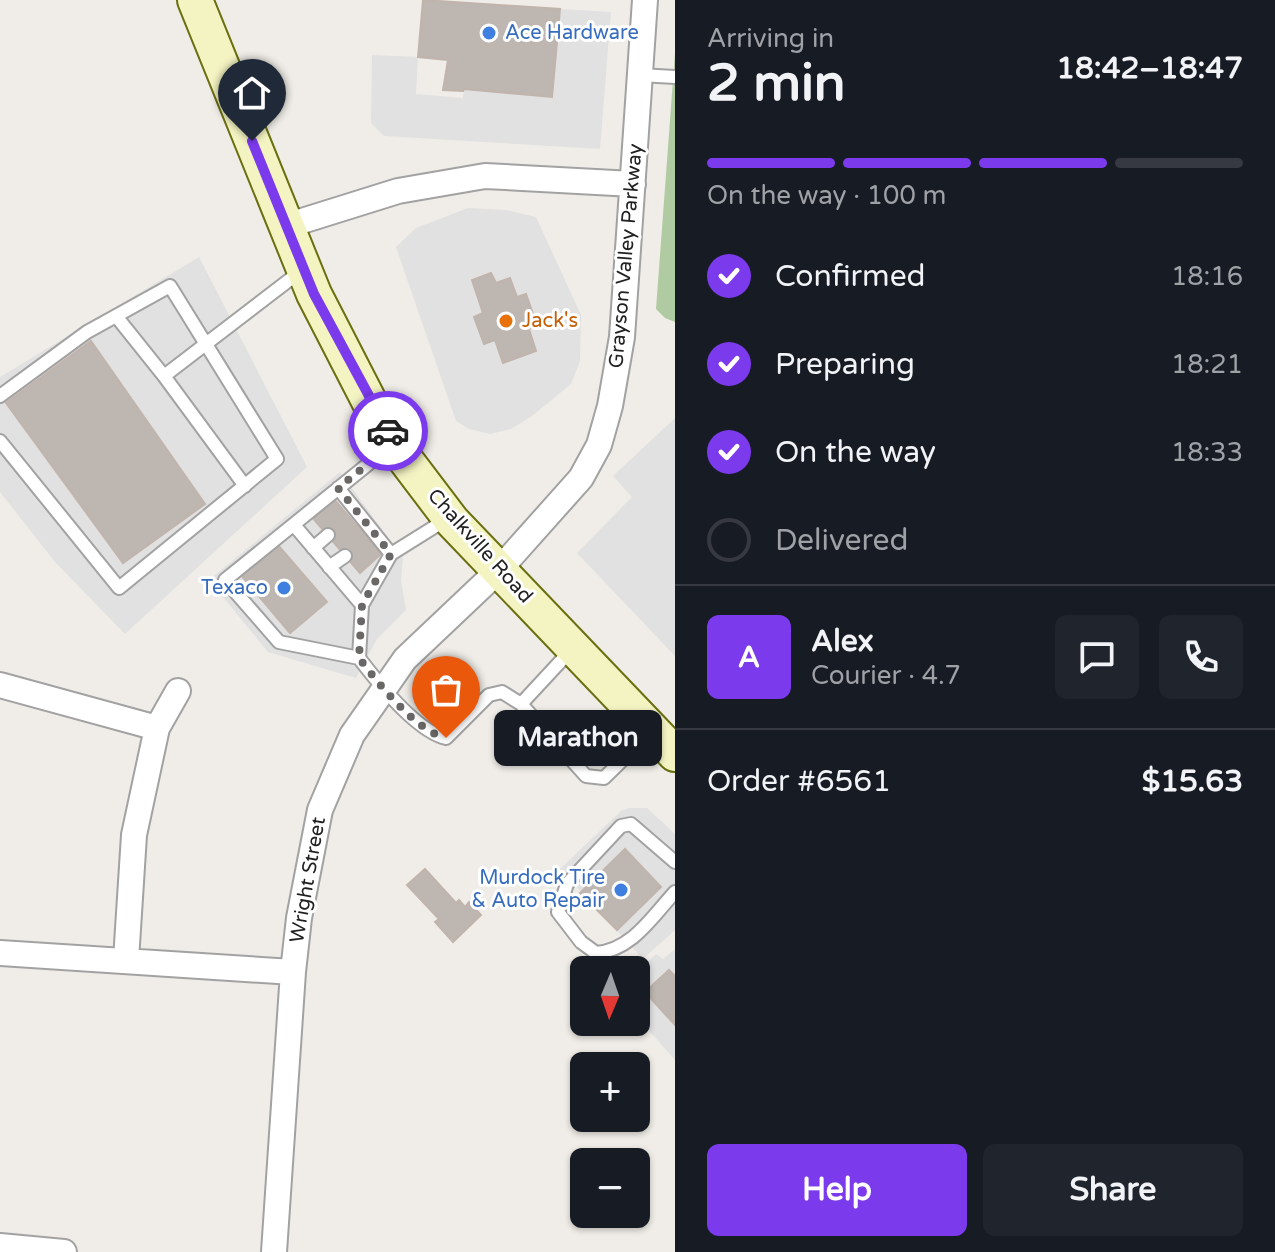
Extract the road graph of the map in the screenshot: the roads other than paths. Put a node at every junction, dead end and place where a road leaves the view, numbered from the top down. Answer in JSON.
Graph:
{"nodes":[{"id":1,"x":195,"y":0,"type":"edge"},
{"id":2,"x":645,"y":0,"type":"edge"},
{"id":3,"x":640,"y":75,"type":"junction"},
{"id":4,"x":675,"y":77,"type":"edge"},
{"id":5,"x":633,"y":184,"type":"junction"},
{"id":6,"x":286,"y":226,"type":"junction"},
{"id":7,"x":304,"y":269,"type":"junction"},
{"id":8,"x":116,"y":316,"type":"junction"},
{"id":9,"x":206,"y":344,"type":"junction"},
{"id":10,"x":164,"y":376,"type":"junction"},
{"id":11,"x":0,"y":396,"type":"edge"},
{"id":12,"x":0,"y":441,"type":"edge"},
{"id":13,"x":394,"y":443,"type":"junction"},
{"id":14,"x":245,"y":486,"type":"junction"},
{"id":15,"x":338,"y":488,"type":"junction"},
{"id":16,"x":449,"y":517,"type":"junction"},
{"id":17,"x":294,"y":525,"type":"junction"},
{"id":18,"x":328,"y":535,"type":"dead end"},
{"id":19,"x":313,"y":548,"type":"junction"},
{"id":20,"x":391,"y":554,"type":"junction"},
{"id":21,"x":345,"y":556,"type":"dead end"},
{"id":22,"x":329,"y":567,"type":"junction"},
{"id":23,"x":499,"y":570,"type":"junction"},
{"id":24,"x":362,"y":605,"type":"junction"},
{"id":25,"x":573,"y":648,"type":"junction"},
{"id":26,"x":359,"y":658,"type":"junction"},
{"id":27,"x":0,"y":685,"type":"edge"},
{"id":28,"x":383,"y":689,"type":"junction"},
{"id":29,"x":178,"y":691,"type":"dead end"},
{"id":30,"x":521,"y":704,"type":"junction"},
{"id":31,"x":157,"y":728,"type":"junction"},
{"id":32,"x":664,"y":743,"type":"edge"},
{"id":33,"x":675,"y":862,"type":"edge"},
{"id":34,"x":675,"y":892,"type":"edge"},
{"id":35,"x":0,"y":953,"type":"edge"},
{"id":36,"x":126,"y":960,"type":"junction"},
{"id":37,"x":293,"y":972,"type":"junction"},
{"id":38,"x":0,"y":1246,"type":"edge"},
{"id":39,"x":64,"y":1252,"type":"edge"},
{"id":40,"x":274,"y":1252,"type":"edge"}],
"edges":[{"from":1,"to":6,"type":"main road","name":"Chalkville Road"},
{"from":2,"to":3,"type":"street","name":"Grayson Valley Parkway"},
{"from":3,"to":4,"type":"lane"},
{"from":3,"to":5,"type":"street","name":"Grayson Valley Parkway"},
{"from":5,"to":6,"type":"street"},
{"from":5,"to":23,"type":"street","name":"Grayson Valley Parkway"},
{"from":6,"to":7,"type":"main road","name":"Chalkville Road"},
{"from":7,"to":9,"type":"lane"},
{"from":7,"to":13,"type":"main road","name":"Chalkville Road"},
{"from":8,"to":9,"type":"lane"},
{"from":8,"to":10,"type":"lane"},
{"from":8,"to":11,"type":"lane"},
{"from":9,"to":10,"type":"lane"},
{"from":9,"to":14,"type":"lane"},
{"from":10,"to":14,"type":"lane"},
{"from":12,"to":14,"type":"lane"},
{"from":13,"to":15,"type":"lane"},
{"from":13,"to":16,"type":"main road","name":"Chalkville Road"},
{"from":15,"to":17,"type":"lane"},
{"from":15,"to":20,"type":"lane"},
{"from":16,"to":20,"type":"lane"},
{"from":16,"to":23,"type":"main road","name":"Chalkville Road"},
{"from":17,"to":19,"type":"lane"},
{"from":17,"to":26,"type":"lane"},
{"from":18,"to":19,"type":"lane"},
{"from":19,"to":22,"type":"lane"},
{"from":20,"to":24,"type":"lane"},
{"from":21,"to":22,"type":"lane"},
{"from":22,"to":24,"type":"lane"},
{"from":23,"to":25,"type":"main road","name":"Chalkville Road"},
{"from":23,"to":28,"type":"street","name":"Wright Street"},
{"from":24,"to":26,"type":"lane"},
{"from":25,"to":30,"type":"lane"},
{"from":25,"to":32,"type":"main road","name":"Chalkville Road"},
{"from":26,"to":28,"type":"lane"},
{"from":27,"to":31,"type":"street"},
{"from":28,"to":30,"type":"lane"},
{"from":28,"to":37,"type":"street","name":"Wright Street"},
{"from":29,"to":31,"type":"street"},
{"from":30,"to":32,"type":"lane"},
{"from":31,"to":36,"type":"street"},
{"from":33,"to":34,"type":"lane"},
{"from":35,"to":36,"type":"street"},
{"from":36,"to":37,"type":"street"},
{"from":37,"to":40,"type":"street","name":"Wright Street"},
{"from":38,"to":39,"type":"street"}]}
